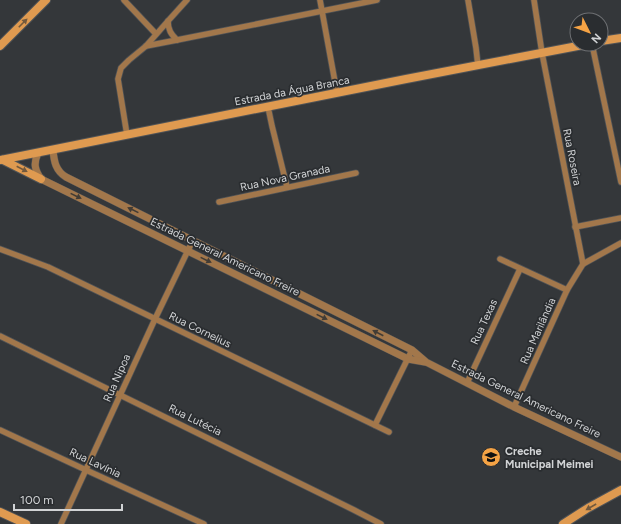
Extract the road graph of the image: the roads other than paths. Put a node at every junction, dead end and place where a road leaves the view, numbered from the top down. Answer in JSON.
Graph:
{"nodes":[{"id":1,"x":46,"y":0,"type":"edge"},
{"id":2,"x":124,"y":0,"type":"edge"},
{"id":3,"x":187,"y":0,"type":"edge"},
{"id":4,"x":320,"y":0,"type":"edge"},
{"id":5,"x":377,"y":0,"type":"edge"},
{"id":6,"x":468,"y":0,"type":"edge"},
{"id":7,"x":534,"y":0,"type":"edge"},
{"id":8,"x":323,"y":10,"type":"junction"},
{"id":9,"x":168,"y":20,"type":"junction"},
{"id":10,"x":156,"y":34,"type":"junction"},
{"id":11,"x":621,"y":38,"type":"edge"},
{"id":12,"x":177,"y":40,"type":"junction"},
{"id":13,"x":609,"y":40,"type":"edge"},
{"id":14,"x":0,"y":46,"type":"edge"},
{"id":15,"x":146,"y":46,"type":"junction"},
{"id":16,"x":569,"y":48,"type":"edge"},
{"id":17,"x":594,"y":52,"type":"edge"},
{"id":18,"x":542,"y":53,"type":"junction"},
{"id":19,"x":478,"y":66,"type":"junction"},
{"id":20,"x":338,"y":93,"type":"junction"},
{"id":21,"x":268,"y":107,"type":"junction"},
{"id":22,"x":127,"y":135,"type":"junction"},
{"id":23,"x":53,"y":150,"type":"junction"},
{"id":24,"x":38,"y":153,"type":"junction"},
{"id":25,"x":1,"y":160,"type":"edge"},
{"id":26,"x":356,"y":173,"type":"dead end"},
{"id":27,"x":41,"y":179,"type":"junction"},
{"id":28,"x":621,"y":182,"type":"edge"},
{"id":29,"x":287,"y":187,"type":"junction"},
{"id":30,"x":219,"y":202,"type":"dead end"},
{"id":31,"x":621,"y":218,"type":"edge"},
{"id":32,"x":576,"y":227,"type":"junction"},
{"id":33,"x":193,"y":240,"type":"junction"},
{"id":34,"x":621,"y":243,"type":"edge"},
{"id":35,"x":0,"y":249,"type":"edge"},
{"id":36,"x":188,"y":251,"type":"junction"},
{"id":37,"x":500,"y":259,"type":"dead end"},
{"id":38,"x":583,"y":264,"type":"junction"},
{"id":39,"x":520,"y":268,"type":"junction"},
{"id":40,"x":567,"y":290,"type":"junction"},
{"id":41,"x":155,"y":319,"type":"junction"},
{"id":42,"x":0,"y":336,"type":"edge"},
{"id":43,"x":412,"y":350,"type":"junction"},
{"id":44,"x":408,"y":360,"type":"junction"},
{"id":45,"x":426,"y":362,"type":"junction"},
{"id":46,"x":467,"y":383,"type":"junction"},
{"id":47,"x":121,"y":395,"type":"junction"},
{"id":48,"x":514,"y":407,"type":"junction"},
{"id":49,"x":375,"y":425,"type":"junction"},
{"id":50,"x":0,"y":430,"type":"edge"},
{"id":51,"x":389,"y":432,"type":"dead end"},
{"id":52,"x":620,"y":459,"type":"edge"},
{"id":53,"x":86,"y":470,"type":"junction"},
{"id":54,"x":621,"y":489,"type":"edge"},
{"id":55,"x":0,"y":512,"type":"edge"},
{"id":56,"x":25,"y":524,"type":"edge"},
{"id":57,"x":61,"y":524,"type":"edge"},
{"id":58,"x":204,"y":524,"type":"edge"},
{"id":59,"x":381,"y":524,"type":"edge"},
{"id":60,"x":563,"y":524,"type":"edge"}],
"edges":[{"from":14,"to":1,"type":"main road","one_way":true},
{"from":2,"to":10,"type":"street"},
{"from":3,"to":9,"type":"street"},
{"from":4,"to":8,"type":"street"},
{"from":5,"to":8,"type":"street"},
{"from":6,"to":19,"type":"street"},
{"from":7,"to":18,"type":"street","name":"Rua Roseira"},
{"from":8,"to":12,"type":"street"},
{"from":8,"to":20,"type":"street"},
{"from":9,"to":10,"type":"street"},
{"from":9,"to":12,"type":"street"},
{"from":10,"to":15,"type":"street"},
{"from":11,"to":13,"type":"main road"},
{"from":12,"to":15,"type":"street"},
{"from":15,"to":22,"type":"street"},
{"from":16,"to":18,"type":"main road","name":"Estrada da Água Branca"},
{"from":17,"to":28,"type":"street"},
{"from":18,"to":19,"type":"main road","name":"Estrada da Água Branca"},
{"from":18,"to":32,"type":"street","name":"Rua Roseira"},
{"from":19,"to":20,"type":"main road","name":"Estrada da Água Branca"},
{"from":20,"to":21,"type":"main road","name":"Estrada da Água Branca"},
{"from":21,"to":22,"type":"main road","name":"Estrada da Água Branca"},
{"from":21,"to":29,"type":"street"},
{"from":22,"to":23,"type":"main road","name":"Estrada da Água Branca"},
{"from":23,"to":24,"type":"main road","name":"Estrada da Água Branca"},
{"from":33,"to":23,"type":"street","name":"Estrada General Americano Freire","one_way":true},
{"from":24,"to":25,"type":"main road","name":"Estrada da Água Branca"},
{"from":24,"to":27,"type":"street"},
{"from":25,"to":27,"type":"main road","one_way":true},
{"from":26,"to":29,"type":"street","name":"Rua Nova Granada"},
{"from":27,"to":36,"type":"street","name":"Estrada General Americano Freire","one_way":true},
{"from":29,"to":30,"type":"street","name":"Rua Nova Granada"},
{"from":31,"to":32,"type":"street"},
{"from":32,"to":38,"type":"street","name":"Rua Roseira"},
{"from":33,"to":36,"type":"street","name":"Rua Nipoa"},
{"from":43,"to":33,"type":"street","name":"Estrada General Americano Freire","one_way":true},
{"from":34,"to":38,"type":"street"},
{"from":35,"to":41,"type":"street","name":"Rua Cornelius"},
{"from":36,"to":41,"type":"street","name":"Rua Nipoa"},
{"from":36,"to":44,"type":"street","name":"Estrada General Americano Freire","one_way":true},
{"from":37,"to":39,"type":"street"},
{"from":38,"to":40,"type":"street","name":"Rua Marilândia"},
{"from":39,"to":40,"type":"street"},
{"from":39,"to":46,"type":"street","name":"Rua Texas"},
{"from":40,"to":48,"type":"street","name":"Rua Marilândia"},
{"from":41,"to":47,"type":"street","name":"Rua Nipoa"},
{"from":41,"to":49,"type":"street","name":"Rua Cornelius"},
{"from":42,"to":47,"type":"street","name":"Rua Lutécia"},
{"from":43,"to":44,"type":"street"},
{"from":43,"to":45,"type":"street","name":"Estrada General Americano Freire"},
{"from":44,"to":45,"type":"street","name":"Estrada General Americano Freire"},
{"from":44,"to":49,"type":"street"},
{"from":45,"to":46,"type":"street","name":"Estrada General Americano Freire"},
{"from":46,"to":48,"type":"street","name":"Estrada General Americano Freire"},
{"from":47,"to":53,"type":"street","name":"Rua Nipoa"},
{"from":47,"to":59,"type":"street","name":"Rua Lutécia"},
{"from":48,"to":52,"type":"street","name":"Estrada General Americano Freire"},
{"from":49,"to":51,"type":"street","name":"Rua Cornelius"},
{"from":50,"to":53,"type":"street","name":"Rua Lavínia"},
{"from":53,"to":57,"type":"street","name":"Rua Nipoa"},
{"from":53,"to":58,"type":"street","name":"Rua Lavínia"},
{"from":54,"to":60,"type":"main road","one_way":true},
{"from":55,"to":56,"type":"main road"}]}
